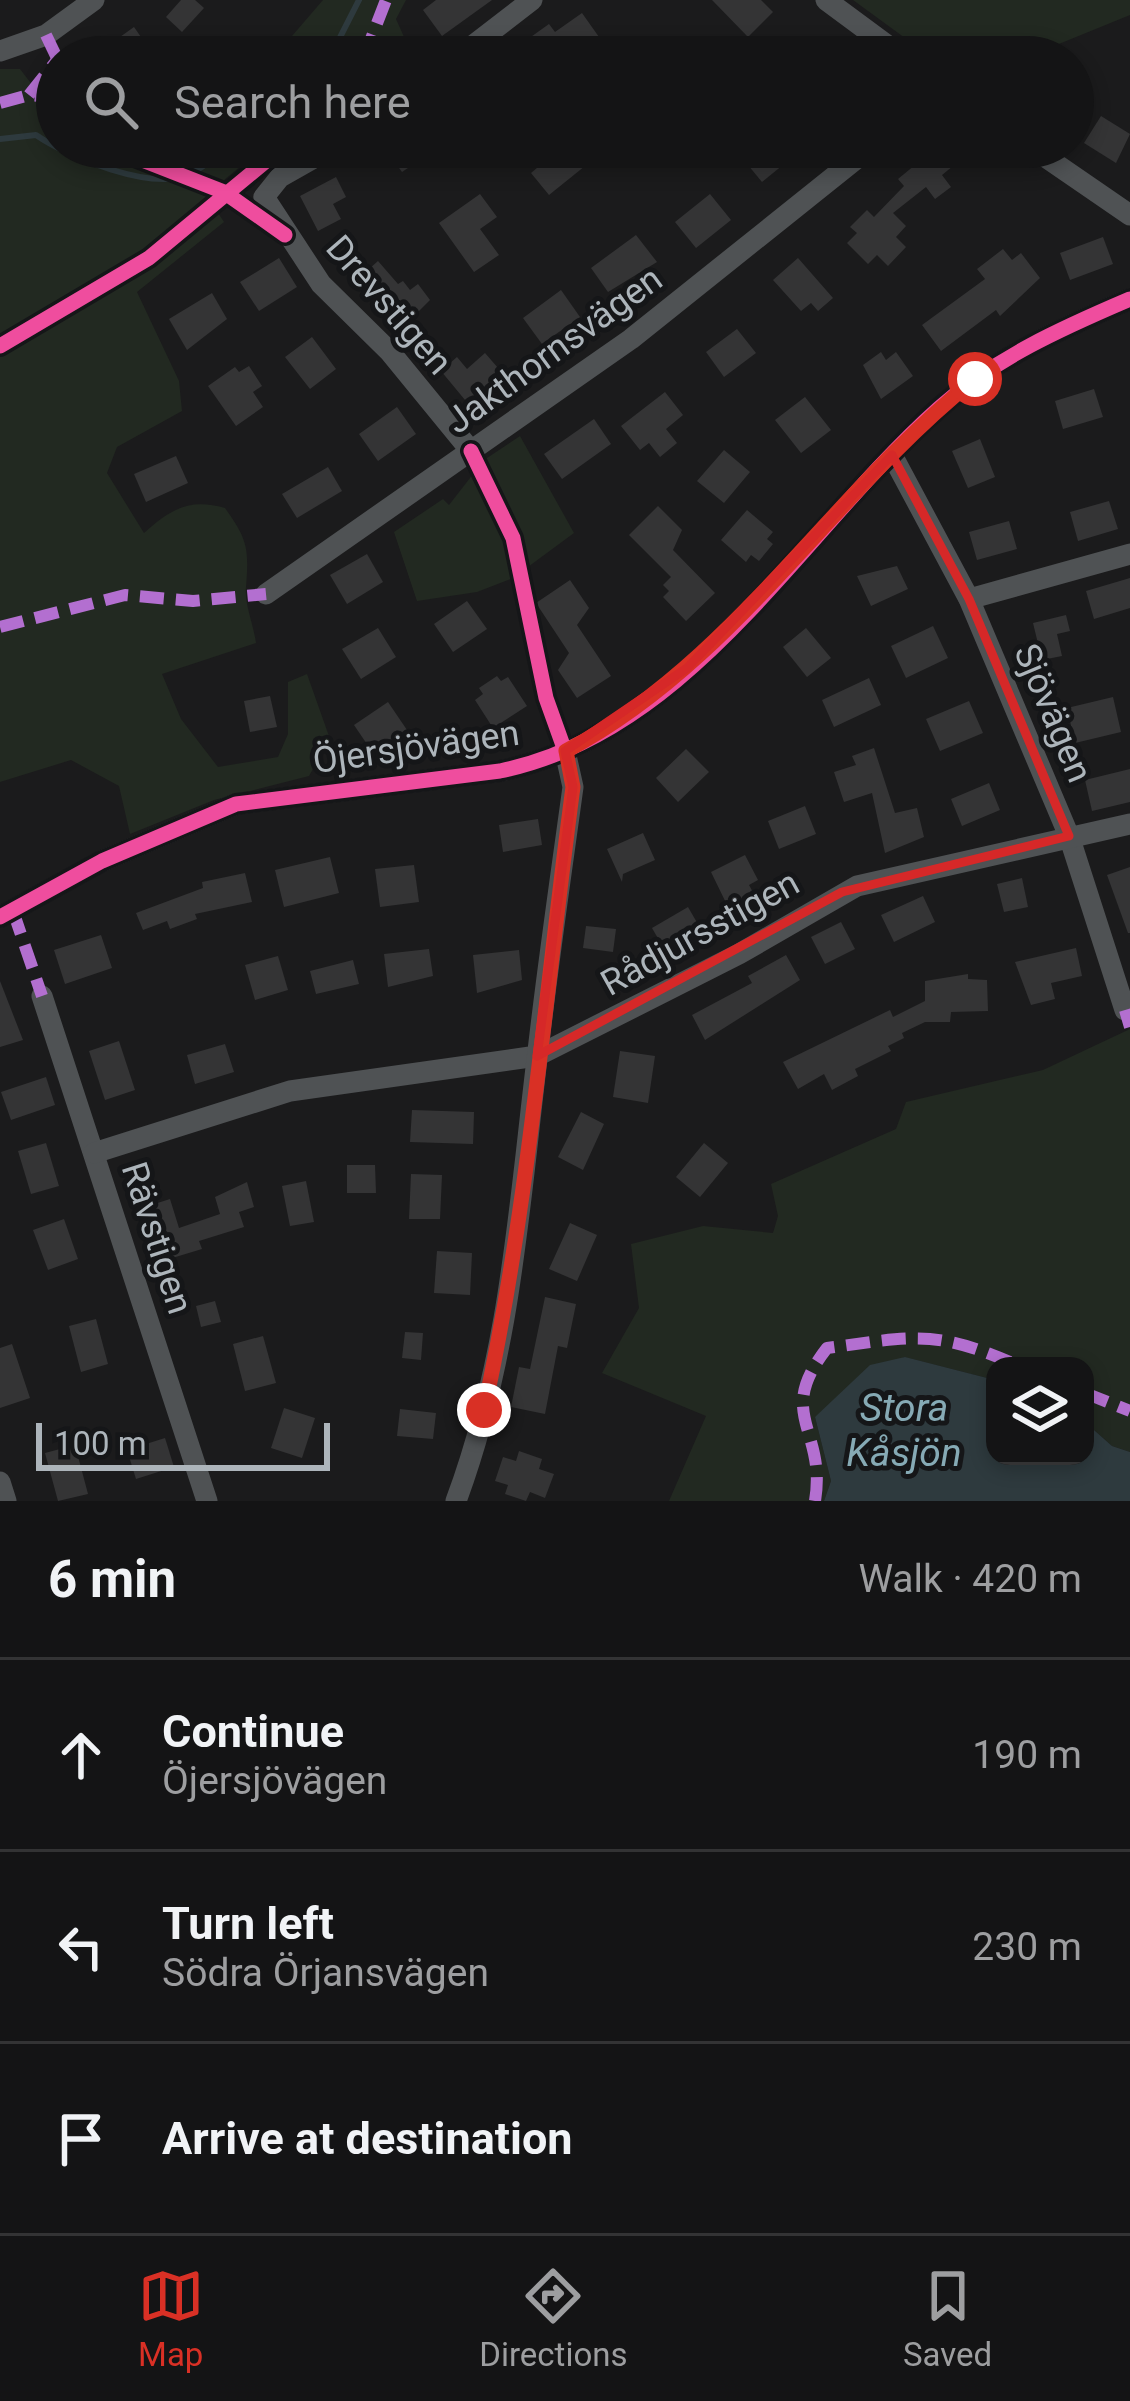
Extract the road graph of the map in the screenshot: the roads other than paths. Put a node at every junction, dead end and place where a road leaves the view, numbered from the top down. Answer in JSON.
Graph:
{"nodes":[{"id":1,"x":94,"y":0,"type":"edge"},
{"id":2,"x":532,"y":0,"type":"edge"},
{"id":3,"x":826,"y":0,"type":"edge"},
{"id":4,"x":43,"y":36,"type":"edge"},
{"id":5,"x":485,"y":36,"type":"edge"},
{"id":6,"x":875,"y":36,"type":"edge"},
{"id":7,"x":36,"y":39,"type":"edge"},
{"id":8,"x":0,"y":52,"type":"edge"},
{"id":9,"x":296,"y":168,"type":"edge"},
{"id":10,"x":845,"y":168,"type":"edge"},
{"id":11,"x":1064,"y":168,"type":"edge"},
{"id":12,"x":1128,"y":209,"type":"edge"},
{"id":13,"x":1130,"y":299,"type":"edge"},
{"id":14,"x":471,"y":451,"type":"junction"},
{"id":15,"x":892,"y":454,"type":"junction"},
{"id":16,"x":1130,"y":554,"type":"edge"},
{"id":17,"x":266,"y":594,"type":"dead end"},
{"id":18,"x":969,"y":598,"type":"junction"},
{"id":19,"x":566,"y":751,"type":"junction"},
{"id":20,"x":1130,"y":824,"type":"edge"},
{"id":21,"x":1069,"y":836,"type":"junction"},
{"id":22,"x":0,"y":917,"type":"edge"},
{"id":23,"x":42,"y":996,"type":"dead end"},
{"id":24,"x":1125,"y":1010,"type":"dead end"},
{"id":25,"x":537,"y":1056,"type":"junction"},
{"id":26,"x":94,"y":1153,"type":"junction"},
{"id":27,"x":0,"y":1482,"type":"edge"},
{"id":28,"x":6,"y":1501,"type":"edge"},
{"id":29,"x":207,"y":1501,"type":"edge"},
{"id":30,"x":456,"y":1501,"type":"edge"}],
"edges":[{"from":1,"to":4,"type":"street"},
{"from":2,"to":5,"type":"street"},
{"from":3,"to":6,"type":"street"},
{"from":7,"to":8,"type":"street"},
{"from":9,"to":14,"type":"street","name":"Drevstigen"},
{"from":10,"to":14,"type":"street","name":"Jakthornsvägen"},
{"from":11,"to":12,"type":"street"},
{"from":13,"to":15,"type":"street","name":"Öjersjövägen"},
{"from":14,"to":17,"type":"street","name":"Jakthornsvägen"},
{"from":15,"to":18,"type":"street","name":"Sjövägen"},
{"from":15,"to":19,"type":"street","name":"Öjersjövägen"},
{"from":16,"to":18,"type":"street"},
{"from":18,"to":21,"type":"street","name":"Sjövägen"},
{"from":19,"to":22,"type":"street","name":"Öjersjövägen"},
{"from":19,"to":25,"type":"street"},
{"from":20,"to":21,"type":"street","name":"Rådjursstigen"},
{"from":21,"to":24,"type":"street","name":"Sjövägen"},
{"from":21,"to":25,"type":"street","name":"Rådjursstigen"},
{"from":23,"to":26,"type":"street","name":"Rävstigen"},
{"from":25,"to":26,"type":"street","name":"Rådjursstigen"},
{"from":25,"to":30,"type":"street"},
{"from":26,"to":29,"type":"street","name":"Rävstigen"},
{"from":27,"to":28,"type":"street"}]}
